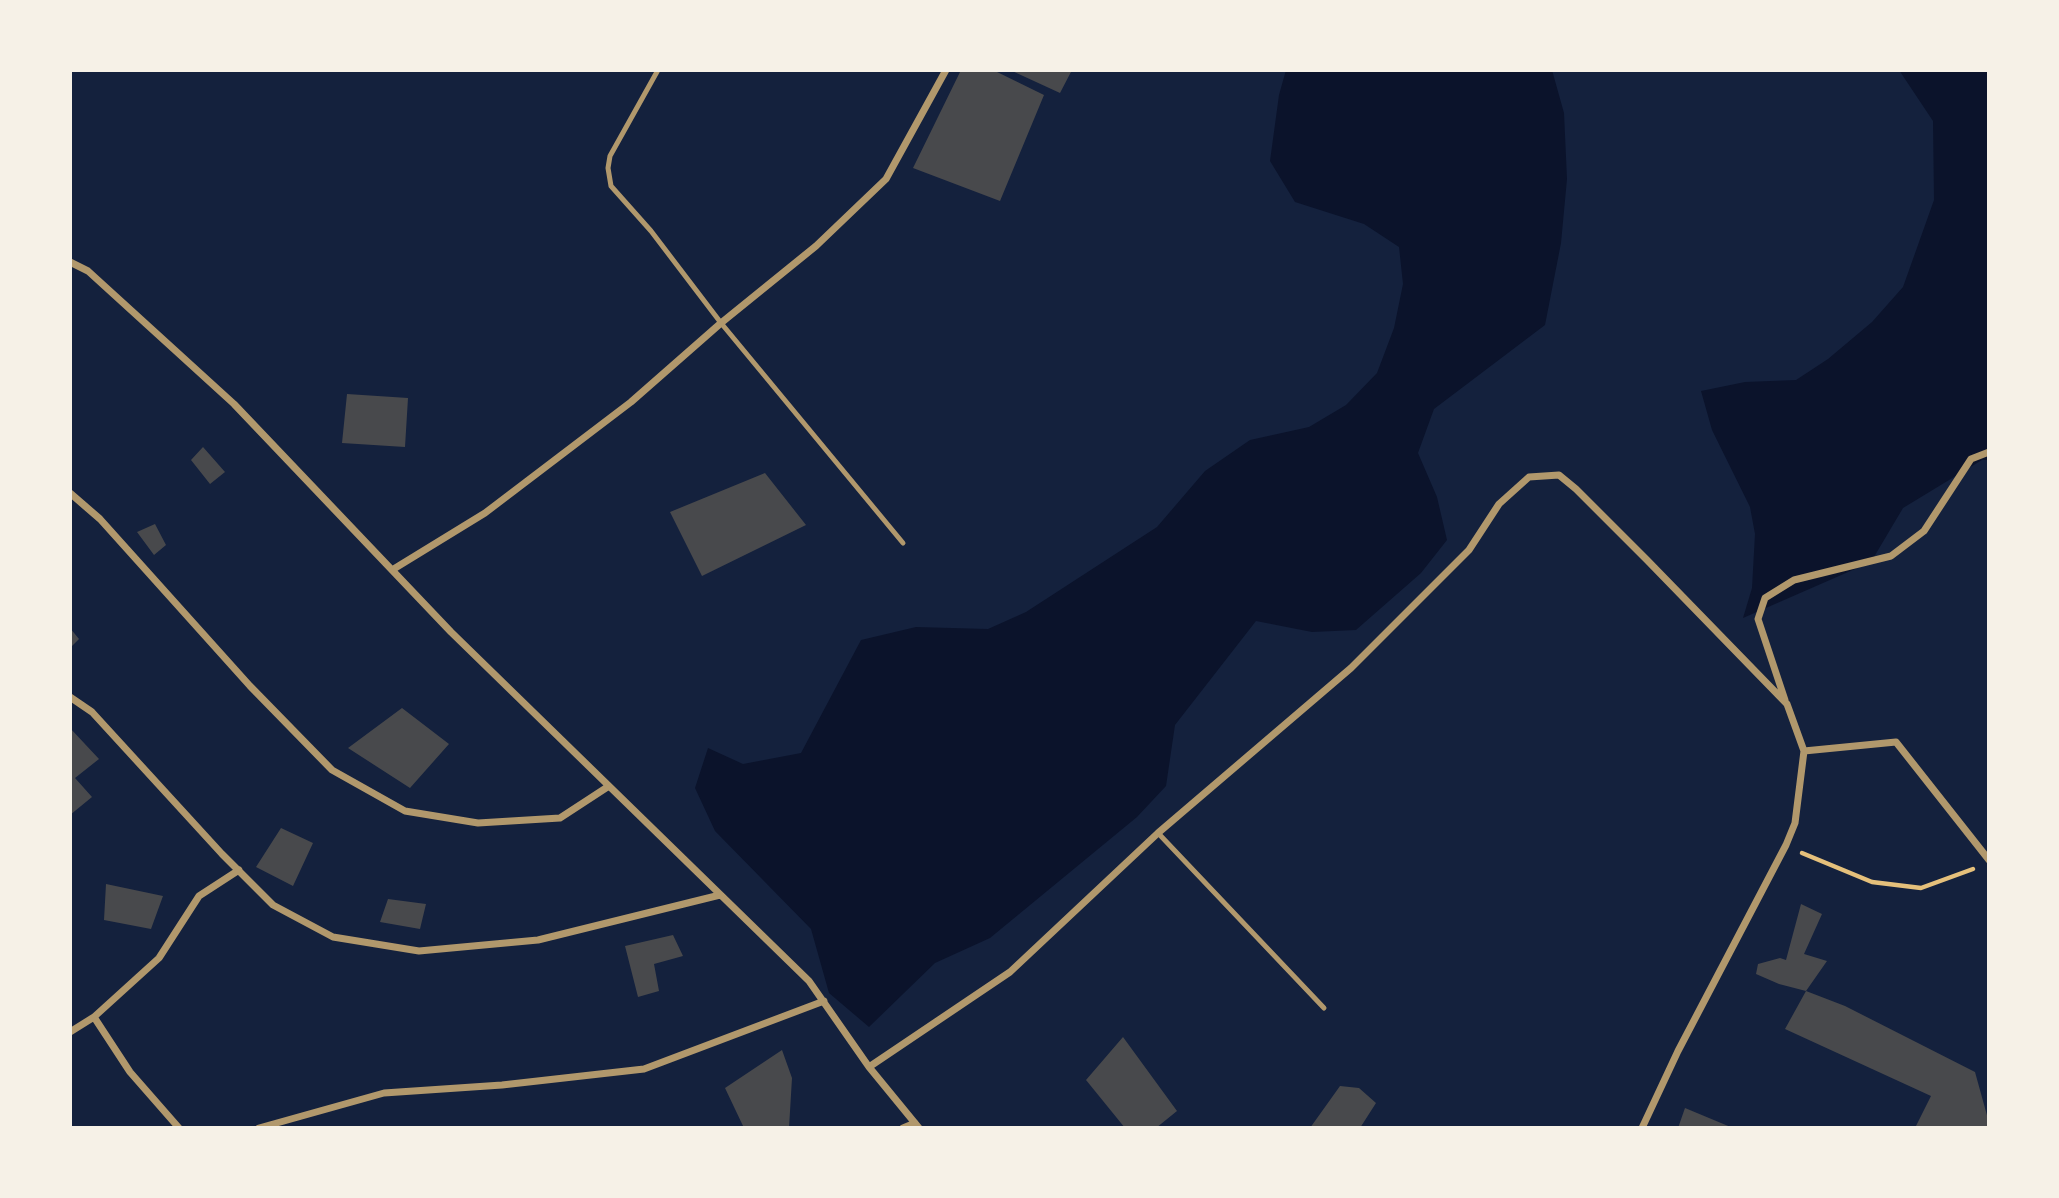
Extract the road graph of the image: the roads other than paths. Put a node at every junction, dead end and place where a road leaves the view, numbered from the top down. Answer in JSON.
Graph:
{"nodes":[{"id":1,"x":659,"y":70,"type":"edge"},
{"id":2,"x":946,"y":70,"type":"edge"},
{"id":3,"x":70,"y":262,"type":"edge"},
{"id":4,"x":721,"y":323,"type":"junction"},
{"id":5,"x":1989,"y":452,"type":"edge"},
{"id":6,"x":70,"y":493,"type":"edge"},
{"id":7,"x":903,"y":543,"type":"dead end"},
{"id":8,"x":392,"y":570,"type":"junction"},
{"id":9,"x":70,"y":697,"type":"edge"},
{"id":10,"x":1787,"y":704,"type":"junction"},
{"id":11,"x":1804,"y":751,"type":"junction"},
{"id":12,"x":609,"y":786,"type":"junction"},
{"id":13,"x":1158,"y":833,"type":"junction"},
{"id":14,"x":1985,"y":863,"type":"edge"},
{"id":15,"x":239,"y":870,"type":"junction"},
{"id":16,"x":720,"y":895,"type":"junction"},
{"id":17,"x":824,"y":1001,"type":"junction"},
{"id":18,"x":1324,"y":1008,"type":"dead end"},
{"id":19,"x":94,"y":1017,"type":"junction"},
{"id":20,"x":70,"y":1032,"type":"edge"},
{"id":21,"x":869,"y":1067,"type":"junction"},
{"id":22,"x":917,"y":1126,"type":"edge"},
{"id":23,"x":179,"y":1128,"type":"edge"},
{"id":24,"x":259,"y":1128,"type":"edge"},
{"id":25,"x":903,"y":1128,"type":"edge"},
{"id":26,"x":1642,"y":1128,"type":"edge"}],
"edges":[{"from":1,"to":4,"type":"lane"},
{"from":2,"to":4,"type":"street"},
{"from":3,"to":8,"type":"street"},
{"from":4,"to":7,"type":"lane"},
{"from":4,"to":8,"type":"street"},
{"from":5,"to":10,"type":"street"},
{"from":6,"to":12,"type":"street"},
{"from":8,"to":12,"type":"street"},
{"from":9,"to":15,"type":"street"},
{"from":10,"to":11,"type":"street"},
{"from":10,"to":13,"type":"street"},
{"from":11,"to":14,"type":"street"},
{"from":11,"to":26,"type":"street"},
{"from":12,"to":16,"type":"street"},
{"from":13,"to":18,"type":"lane"},
{"from":13,"to":21,"type":"street"},
{"from":15,"to":16,"type":"street"},
{"from":15,"to":19,"type":"street"},
{"from":16,"to":17,"type":"street"},
{"from":17,"to":21,"type":"street"},
{"from":17,"to":24,"type":"street"},
{"from":19,"to":20,"type":"street"},
{"from":19,"to":23,"type":"street"},
{"from":21,"to":22,"type":"street"},
{"from":22,"to":25,"type":"street"}]}
